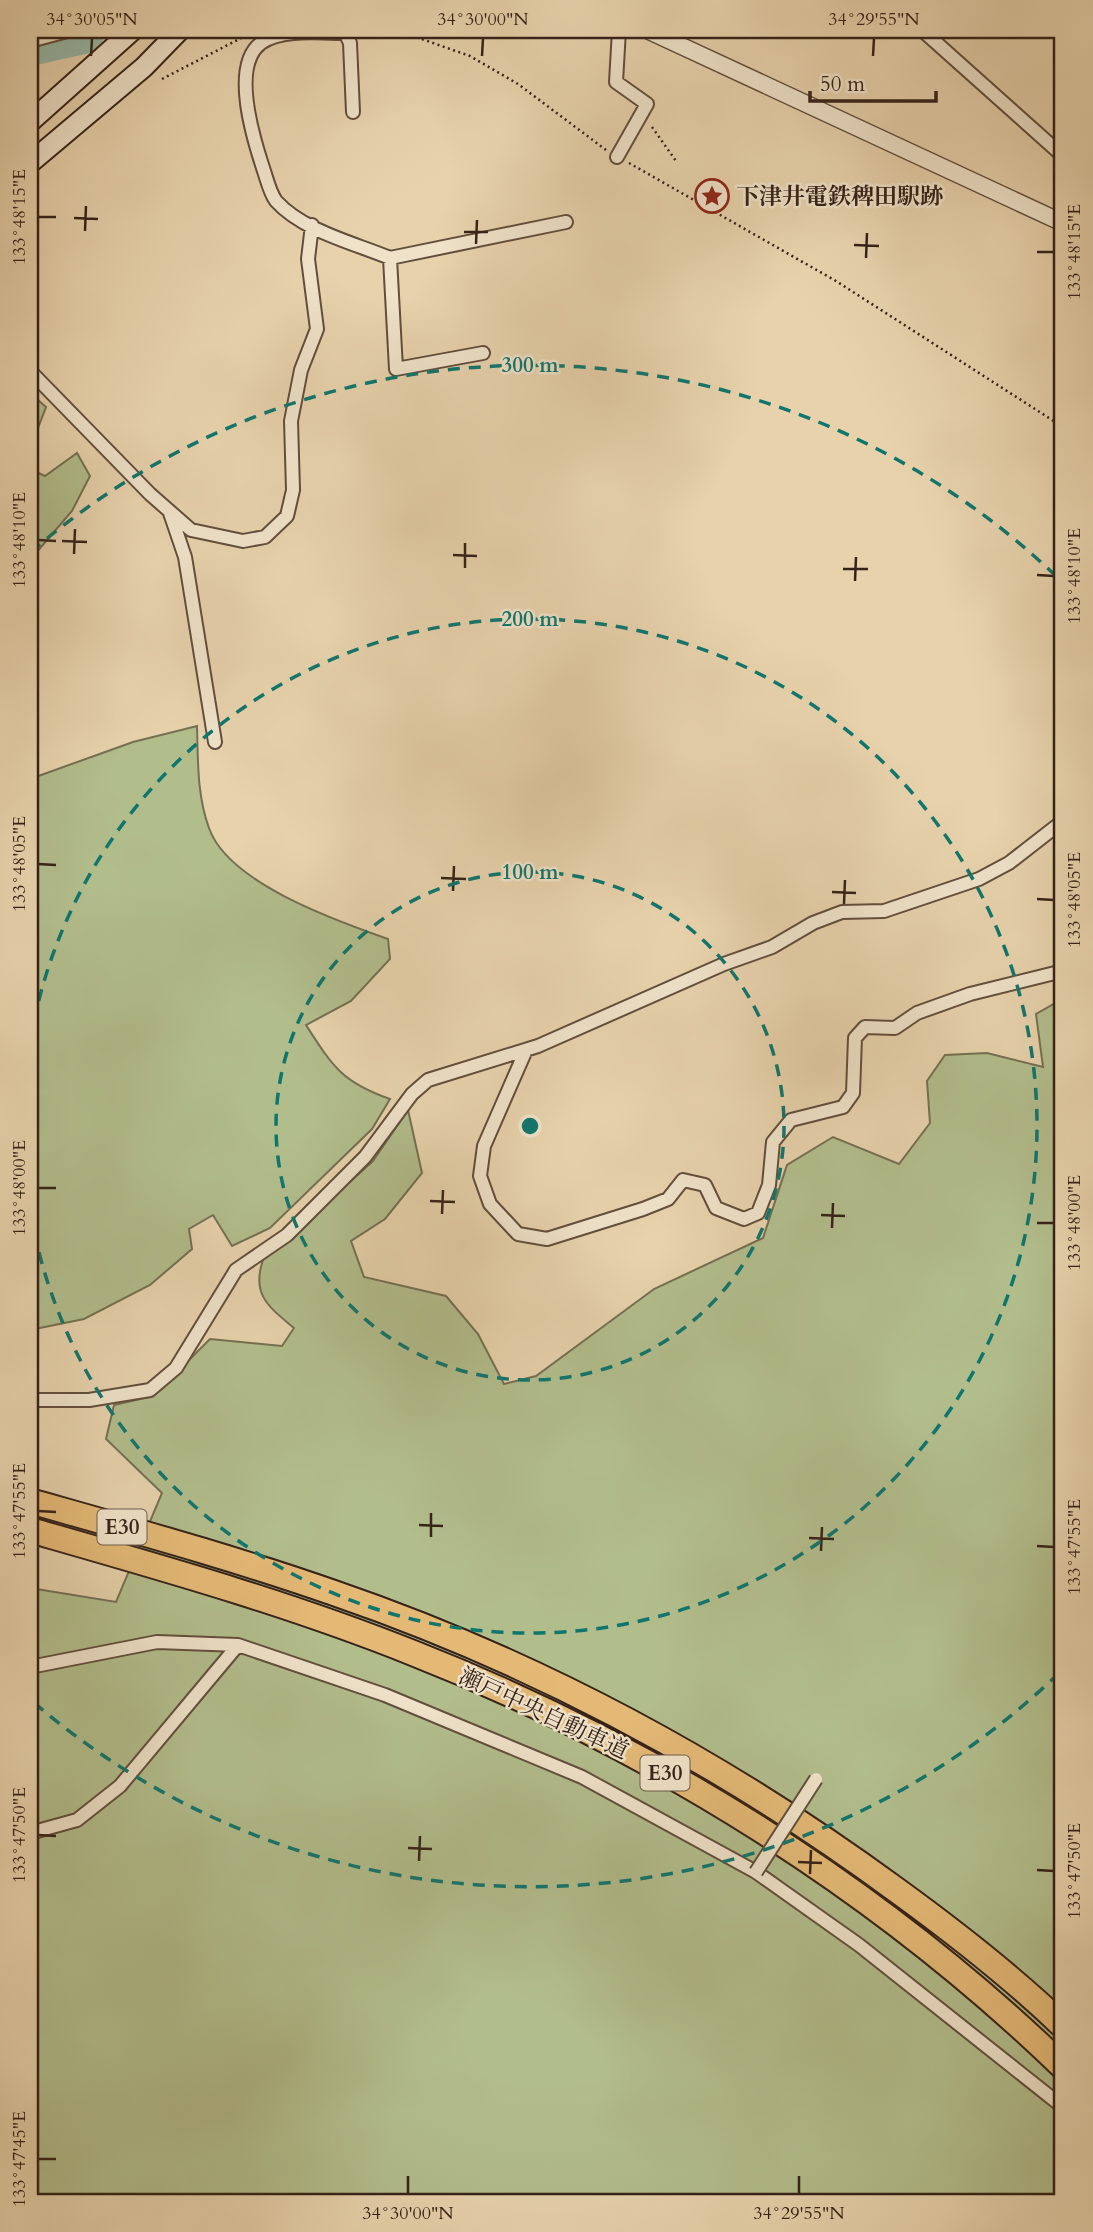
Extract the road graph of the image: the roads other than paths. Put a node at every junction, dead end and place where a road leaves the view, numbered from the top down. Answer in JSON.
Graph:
{"nodes":[{"id":1,"x":71,"y":30,"type":"edge"},
{"id":2,"x":133,"y":30,"type":"edge"},
{"id":3,"x":180,"y":30,"type":"edge"},
{"id":4,"x":619,"y":30,"type":"edge"},
{"id":5,"x":647,"y":30,"type":"edge"},
{"id":6,"x":922,"y":30,"type":"edge"},
{"id":7,"x":345,"y":31,"type":"edge"},
{"id":8,"x":30,"y":41,"type":"edge"},
{"id":9,"x":353,"y":112,"type":"dead end"},
{"id":10,"x":30,"y":122,"type":"edge"},
{"id":11,"x":1063,"y":156,"type":"edge"},
{"id":12,"x":617,"y":157,"type":"road end"},
{"id":13,"x":30,"y":163,"type":"edge"},
{"id":14,"x":566,"y":222,"type":"dead end"},
{"id":15,"x":1063,"y":223,"type":"edge"},
{"id":16,"x":312,"y":225,"type":"junction"},
{"id":17,"x":390,"y":258,"type":"junction"},
{"id":18,"x":483,"y":353,"type":"dead end"},
{"id":19,"x":30,"y":371,"type":"edge"},
{"id":20,"x":170,"y":512,"type":"junction"},
{"id":21,"x":215,"y":742,"type":"dead end"},
{"id":22,"x":1063,"y":821,"type":"edge"},
{"id":23,"x":1063,"y":971,"type":"edge"},
{"id":24,"x":526,"y":1050,"type":"junction"},
{"id":25,"x":30,"y":1400,"type":"edge"},
{"id":26,"x":30,"y":1501,"type":"edge"},
{"id":27,"x":30,"y":1530,"type":"edge"},
{"id":28,"x":238,"y":1645,"type":"junction"},
{"id":29,"x":30,"y":1667,"type":"edge"},
{"id":30,"x":816,"y":1779,"type":"dead end"},
{"id":31,"x":30,"y":1833,"type":"edge"},
{"id":32,"x":756,"y":1872,"type":"junction"},
{"id":33,"x":1063,"y":2026,"type":"edge"},
{"id":34,"x":1063,"y":2067,"type":"edge"},
{"id":35,"x":1063,"y":2107,"type":"edge"}],
"edges":[{"from":1,"to":8,"type":"street"},
{"from":2,"to":10,"type":"main road"},
{"from":3,"to":13,"type":"main road"},
{"from":4,"to":12,"type":"street"},
{"from":5,"to":15,"type":"street"},
{"from":6,"to":11,"type":"street"},
{"from":7,"to":9,"type":"street"},
{"from":7,"to":16,"type":"street"},
{"from":14,"to":17,"type":"street"},
{"from":16,"to":17,"type":"street"},
{"from":16,"to":20,"type":"street"},
{"from":17,"to":18,"type":"street"},
{"from":19,"to":20,"type":"street"},
{"from":20,"to":21,"type":"street"},
{"from":22,"to":24,"type":"street"},
{"from":23,"to":24,"type":"street"},
{"from":24,"to":25,"type":"street"},
{"from":26,"to":33,"type":"highway","name":"瀬戸中央自動車道","number":"E30"},
{"from":27,"to":34,"type":"highway","name":"瀬戸中央自動車道","number":"E30"},
{"from":28,"to":29,"type":"street"},
{"from":28,"to":31,"type":"street"},
{"from":28,"to":32,"type":"street"},
{"from":30,"to":32,"type":"street","bridge":true},
{"from":32,"to":35,"type":"street"}]}
